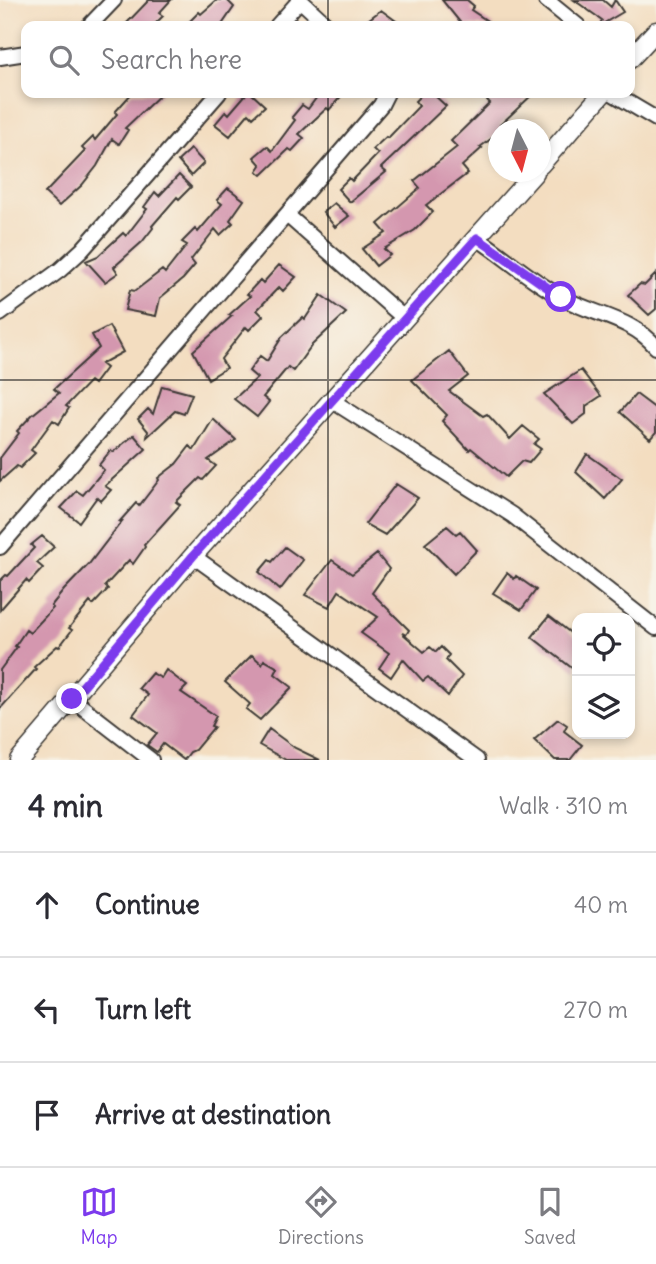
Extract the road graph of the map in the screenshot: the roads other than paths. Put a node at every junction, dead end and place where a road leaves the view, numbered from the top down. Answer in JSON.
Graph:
{"nodes":[{"id":1,"x":114,"y":0,"type":"edge"},
{"id":2,"x":300,"y":0,"type":"edge"},
{"id":3,"x":547,"y":0,"type":"edge"},
{"id":4,"x":94,"y":21,"type":"edge"},
{"id":5,"x":281,"y":21,"type":"edge"},
{"id":6,"x":323,"y":21,"type":"edge"},
{"id":7,"x":572,"y":21,"type":"edge"},
{"id":8,"x":656,"y":31,"type":"edge"},
{"id":9,"x":21,"y":54,"type":"edge"},
{"id":10,"x":635,"y":54,"type":"edge"},
{"id":11,"x":0,"y":57,"type":"edge"},
{"id":12,"x":215,"y":98,"type":"edge"},
{"id":13,"x":384,"y":98,"type":"edge"},
{"id":14,"x":599,"y":98,"type":"edge"},
{"id":15,"x":620,"y":98,"type":"edge"},
{"id":16,"x":656,"y":119,"type":"edge"},
{"id":17,"x":551,"y":153,"type":"edge"},
{"id":18,"x":526,"y":182,"type":"edge"},
{"id":19,"x":288,"y":215,"type":"junction"},
{"id":20,"x":477,"y":238,"type":"junction"},
{"id":21,"x":0,"y":314,"type":"edge"},
{"id":22,"x":405,"y":319,"type":"junction"},
{"id":23,"x":656,"y":347,"type":"edge"},
{"id":24,"x":331,"y":400,"type":"junction"},
{"id":25,"x":0,"y":547,"type":"edge"},
{"id":26,"x":193,"y":556,"type":"junction"},
{"id":27,"x":656,"y":628,"type":"edge"},
{"id":28,"x":72,"y":699,"type":"junction"},
{"id":29,"x":19,"y":760,"type":"edge"},
{"id":30,"x":151,"y":760,"type":"edge"},
{"id":31,"x":477,"y":760,"type":"edge"}],
"edges":[{"from":1,"to":4,"type":"street"},
{"from":2,"to":5,"type":"street"},
{"from":2,"to":6,"type":"street"},
{"from":3,"to":7,"type":"street"},
{"from":8,"to":10,"type":"street"},
{"from":9,"to":11,"type":"street"},
{"from":12,"to":21,"type":"street"},
{"from":13,"to":19,"type":"street"},
{"from":14,"to":17,"type":"street"},
{"from":15,"to":16,"type":"street"},
{"from":18,"to":20,"type":"street"},
{"from":19,"to":22,"type":"street"},
{"from":19,"to":25,"type":"street"},
{"from":20,"to":22,"type":"street"},
{"from":20,"to":23,"type":"street"},
{"from":22,"to":24,"type":"street"},
{"from":24,"to":26,"type":"street"},
{"from":24,"to":27,"type":"street"},
{"from":26,"to":28,"type":"street"},
{"from":26,"to":31,"type":"street"},
{"from":28,"to":29,"type":"street"},
{"from":28,"to":30,"type":"street"}]}
